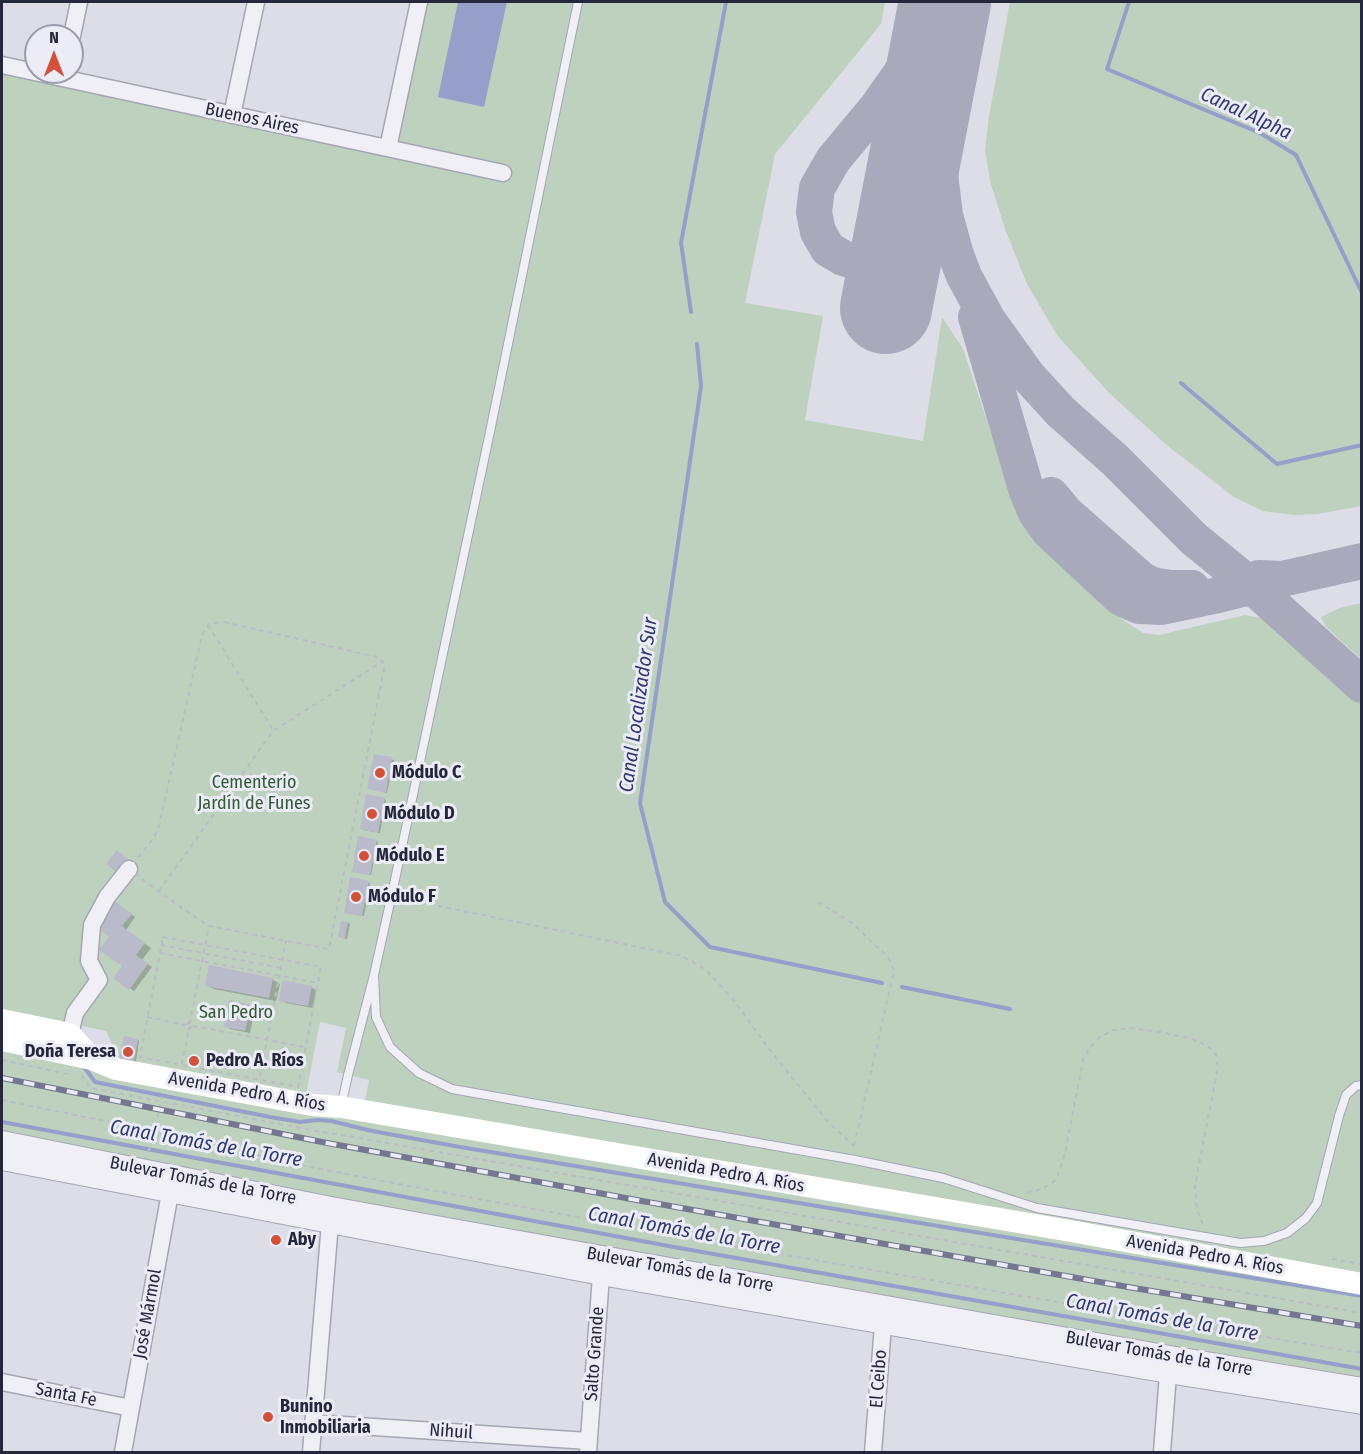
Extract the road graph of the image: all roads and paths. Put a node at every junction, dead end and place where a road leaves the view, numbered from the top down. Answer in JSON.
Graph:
{"nodes":[{"id":1,"x":79,"y":2,"type":"edge"},
{"id":2,"x":256,"y":2,"type":"edge"},
{"id":3,"x":420,"y":2,"type":"edge"},
{"id":4,"x":578,"y":2,"type":"edge"},
{"id":5,"x":74,"y":24,"type":"edge"},
{"id":6,"x":2,"y":65,"type":"edge"},
{"id":7,"x":24,"y":69,"type":"edge"},
{"id":8,"x":84,"y":80,"type":"edge"},
{"id":9,"x":232,"y":115,"type":"junction"},
{"id":10,"x":388,"y":148,"type":"junction"},
{"id":11,"x":503,"y":173,"type":"dead end"},
{"id":12,"x":208,"y":625,"type":"junction"},
{"id":13,"x":383,"y":661,"type":"junction"},
{"id":14,"x":273,"y":731,"type":"junction"},
{"id":15,"x":129,"y":869,"type":"junction"},
{"id":16,"x":393,"y":889,"type":"junction"},
{"id":17,"x":159,"y":892,"type":"junction"},
{"id":18,"x":818,"y":902,"type":"dead end"},
{"id":19,"x":209,"y":926,"type":"junction"},
{"id":20,"x":286,"y":941,"type":"junction"},
{"id":21,"x":161,"y":945,"type":"junction"},
{"id":22,"x":205,"y":945,"type":"junction"},
{"id":23,"x":160,"y":953,"type":"junction"},
{"id":24,"x":203,"y":953,"type":"junction"},
{"id":25,"x":283,"y":960,"type":"junction"},
{"id":26,"x":202,"y":961,"type":"junction"},
{"id":27,"x":281,"y":968,"type":"junction"},
{"id":28,"x":374,"y":975,"type":"junction"},
{"id":29,"x":280,"y":976,"type":"junction"},
{"id":30,"x":318,"y":983,"type":"junction"},
{"id":31,"x":147,"y":1017,"type":"junction"},
{"id":32,"x":190,"y":1022,"type":"junction"},
{"id":33,"x":186,"y":1025,"type":"junction"},
{"id":34,"x":193,"y":1026,"type":"junction"},
{"id":35,"x":189,"y":1029,"type":"junction"},
{"id":36,"x":6,"y":1037,"type":"edge"},
{"id":37,"x":267,"y":1040,"type":"junction"},
{"id":38,"x":68,"y":1044,"type":"junction"},
{"id":39,"x":305,"y":1047,"type":"junction"},
{"id":40,"x":140,"y":1057,"type":"dead end"},
{"id":41,"x":227,"y":1058,"type":"dead end"},
{"id":42,"x":224,"y":1073,"type":"dead end"},
{"id":43,"x":1362,"y":1085,"type":"edge"},
{"id":44,"x":297,"y":1087,"type":"dead end"},
{"id":45,"x":171,"y":1088,"type":"junction"},
{"id":46,"x":257,"y":1095,"type":"junction"},
{"id":47,"x":2,"y":1100,"type":"edge"},
{"id":48,"x":160,"y":1102,"type":"junction"},
{"id":49,"x":341,"y":1107,"type":"junction"},
{"id":50,"x":154,"y":1131,"type":"junction"},
{"id":51,"x":2,"y":1141,"type":"edge"},
{"id":52,"x":854,"y":1146,"type":"junction"},
{"id":53,"x":148,"y":1153,"type":"dead end"},
{"id":54,"x":2,"y":1160,"type":"edge"},
{"id":55,"x":855,"y":1160,"type":"junction"},
{"id":56,"x":172,"y":1184,"type":"junction"},
{"id":57,"x":1024,"y":1193,"type":"dead end"},
{"id":58,"x":330,"y":1215,"type":"junction"},
{"id":59,"x":1216,"y":1239,"type":"junction"},
{"id":60,"x":602,"y":1265,"type":"junction"},
{"id":61,"x":1362,"y":1284,"type":"edge"},
{"id":62,"x":1362,"y":1313,"type":"edge"},
{"id":63,"x":884,"y":1315,"type":"junction"},
{"id":64,"x":1362,"y":1353,"type":"edge"},
{"id":65,"x":1169,"y":1364,"type":"junction"},
{"id":66,"x":2,"y":1382,"type":"edge"},
{"id":67,"x":1362,"y":1388,"type":"edge"},
{"id":68,"x":1362,"y":1404,"type":"edge"},
{"id":69,"x":131,"y":1408,"type":"junction"},
{"id":70,"x":314,"y":1424,"type":"junction"},
{"id":71,"x":588,"y":1447,"type":"edge"},
{"id":72,"x":123,"y":1452,"type":"edge"},
{"id":73,"x":311,"y":1452,"type":"edge"},
{"id":74,"x":873,"y":1452,"type":"edge"},
{"id":75,"x":1162,"y":1452,"type":"edge"}],
"edges":[{"from":1,"to":5,"type":"street"},
{"from":2,"to":9,"type":"street"},
{"from":3,"to":10,"type":"street"},
{"from":4,"to":16,"type":"lane"},
{"from":6,"to":7,"type":"street","name":"Buenos Aires"},
{"from":8,"to":9,"type":"street","name":"Buenos Aires"},
{"from":9,"to":10,"type":"street","name":"Buenos Aires"},
{"from":10,"to":11,"type":"street","name":"Buenos Aires"},
{"from":12,"to":13,"type":"path"},
{"from":12,"to":14,"type":"path"},
{"from":12,"to":15,"type":"path"},
{"from":13,"to":14,"type":"path"},
{"from":13,"to":20,"type":"path"},
{"from":14,"to":17,"type":"path"},
{"from":15,"to":17,"type":"path"},
{"from":15,"to":38,"type":"street"},
{"from":16,"to":28,"type":"lane"},
{"from":16,"to":52,"type":"path"},
{"from":17,"to":19,"type":"path"},
{"from":18,"to":52,"type":"path"},
{"from":19,"to":20,"type":"path"},
{"from":19,"to":22,"type":"path"},
{"from":20,"to":25,"type":"path"},
{"from":21,"to":22,"type":"path"},
{"from":21,"to":23,"type":"path"},
{"from":21,"to":24,"type":"path"},
{"from":22,"to":24,"type":"path"},
{"from":22,"to":25,"type":"path"},
{"from":23,"to":26,"type":"path"},
{"from":23,"to":31,"type":"path"},
{"from":24,"to":26,"type":"path"},
{"from":24,"to":27,"type":"path"},
{"from":25,"to":27,"type":"path"},
{"from":25,"to":30,"type":"path"},
{"from":26,"to":29,"type":"path"},
{"from":26,"to":32,"type":"path"},
{"from":27,"to":29,"type":"path"},
{"from":28,"to":49,"type":"lane"},
{"from":28,"to":55,"type":"lane"},
{"from":29,"to":30,"type":"path"},
{"from":29,"to":37,"type":"path"},
{"from":30,"to":39,"type":"path"},
{"from":31,"to":33,"type":"path"},
{"from":31,"to":40,"type":"path"},
{"from":32,"to":33,"type":"path"},
{"from":32,"to":34,"type":"path"},
{"from":33,"to":35,"type":"path"},
{"from":34,"to":35,"type":"path"},
{"from":34,"to":37,"type":"path"},
{"from":35,"to":45,"type":"path"},
{"from":36,"to":38,"type":"main road"},
{"from":36,"to":48,"type":"path"},
{"from":37,"to":39,"type":"path"},
{"from":37,"to":46,"type":"path"},
{"from":38,"to":45,"type":"main road","name":"Avenida Pedro A. Ríos"},
{"from":39,"to":44,"type":"path"},
{"from":41,"to":42,"type":"path"},
{"from":43,"to":59,"type":"lane"},
{"from":45,"to":46,"type":"main road","name":"Avenida Pedro A. Ríos"},
{"from":45,"to":48,"type":"path"},
{"from":46,"to":49,"type":"main road","name":"Avenida Pedro A. Ríos"},
{"from":47,"to":50,"type":"path"},
{"from":48,"to":50,"type":"path"},
{"from":48,"to":62,"type":"path"},
{"from":49,"to":61,"type":"main road","name":"Avenida Pedro A. Ríos"},
{"from":50,"to":53,"type":"path"},
{"from":50,"to":64,"type":"path"},
{"from":51,"to":56,"type":"street","name":"Bulevar Tomás de la Torre"},
{"from":52,"to":55,"type":"path"},
{"from":54,"to":56,"type":"street","name":"Bulevar Tomás de la Torre"},
{"from":55,"to":59,"type":"lane"},
{"from":56,"to":58,"type":"street","name":"Bulevar Tomás de la Torre"},
{"from":56,"to":69,"type":"street","name":"José Mármol"},
{"from":57,"to":59,"type":"path"},
{"from":58,"to":60,"type":"street","name":"Bulevar Tomás de la Torre"},
{"from":58,"to":70,"type":"street"},
{"from":60,"to":63,"type":"street","name":"Bulevar Tomás de la Torre"},
{"from":60,"to":71,"type":"street","name":"Salto Grande"},
{"from":63,"to":65,"type":"street","name":"Bulevar Tomás de la Torre"},
{"from":63,"to":74,"type":"street","name":"El Ceibo"},
{"from":65,"to":67,"type":"street","name":"Bulevar Tomás de la Torre"},
{"from":65,"to":68,"type":"street","name":"Bulevar Tomás de la Torre"},
{"from":65,"to":75,"type":"street"},
{"from":66,"to":69,"type":"street","name":"Santa Fe"},
{"from":69,"to":72,"type":"street","name":"José Mármol"},
{"from":70,"to":71,"type":"street","name":"Nihuil"},
{"from":70,"to":73,"type":"street"}]}
